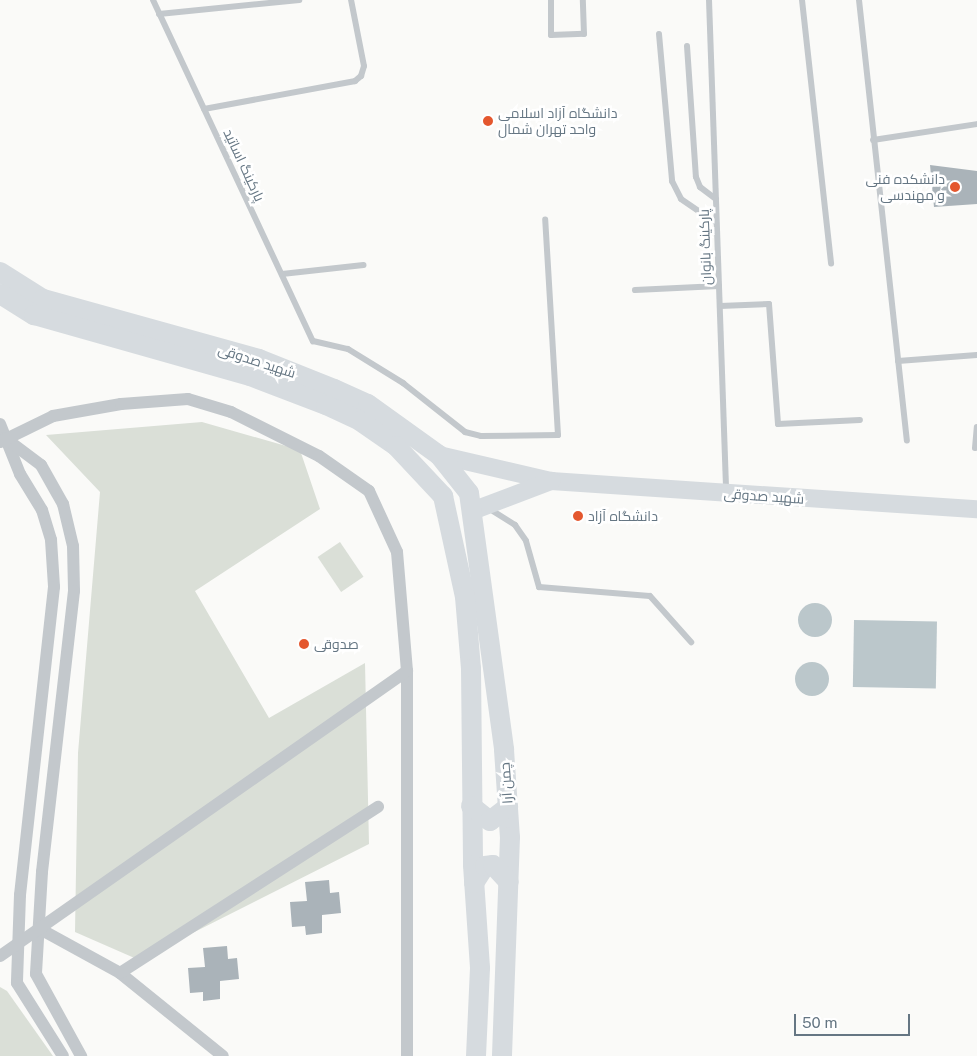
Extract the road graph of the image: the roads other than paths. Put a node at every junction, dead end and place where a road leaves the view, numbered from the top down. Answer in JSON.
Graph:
{"nodes":[{"id":1,"x":153,"y":0,"type":"edge"},
{"id":2,"x":299,"y":0,"type":"edge"},
{"id":3,"x":351,"y":0,"type":"edge"},
{"id":4,"x":550,"y":0,"type":"edge"},
{"id":5,"x":583,"y":0,"type":"edge"},
{"id":6,"x":709,"y":0,"type":"edge"},
{"id":7,"x":802,"y":0,"type":"edge"},
{"id":8,"x":859,"y":0,"type":"edge"},
{"id":9,"x":159,"y":14,"type":"junction"},
{"id":10,"x":660,"y":34,"type":"dead end"},
{"id":11,"x":687,"y":46,"type":"dead end"},
{"id":12,"x":204,"y":109,"type":"junction"},
{"id":13,"x":977,"y":124,"type":"edge"},
{"id":14,"x":873,"y":140,"type":"junction"},
{"id":15,"x":716,"y":199,"type":"junction"},
{"id":16,"x":545,"y":219,"type":"dead end"},
{"id":17,"x":716,"y":224,"type":"junction"},
{"id":18,"x":831,"y":262,"type":"dead end"},
{"id":19,"x":364,"y":265,"type":"dead end"},
{"id":20,"x":0,"y":272,"type":"edge"},
{"id":21,"x":282,"y":274,"type":"junction"},
{"id":22,"x":719,"y":286,"type":"junction"},
{"id":23,"x":634,"y":290,"type":"dead end"},
{"id":24,"x":0,"y":294,"type":"edge"},
{"id":25,"x":720,"y":306,"type":"junction"},
{"id":26,"x":977,"y":355,"type":"edge"},
{"id":27,"x":898,"y":361,"type":"junction"},
{"id":28,"x":860,"y":420,"type":"dead end"},
{"id":29,"x":0,"y":424,"type":"edge"},
{"id":30,"x":977,"y":427,"type":"edge"},
{"id":31,"x":2,"y":440,"type":"edge"},
{"id":32,"x":907,"y":440,"type":"dead end"},
{"id":33,"x":975,"y":448,"type":"dead end"},
{"id":34,"x":439,"y":455,"type":"junction"},
{"id":35,"x":551,"y":481,"type":"junction"},
{"id":36,"x":726,"y":493,"type":"junction"},
{"id":37,"x":479,"y":509,"type":"junction"},
{"id":38,"x":977,"y":510,"type":"edge"},
{"id":39,"x":691,"y":642,"type":"dead end"},
{"id":40,"x":407,"y":671,"type":"junction"},
{"id":41,"x":471,"y":806,"type":"junction"},
{"id":42,"x":378,"y":807,"type":"dead end"},
{"id":43,"x":508,"y":807,"type":"junction"},
{"id":44,"x":509,"y":882,"type":"junction"},
{"id":45,"x":474,"y":883,"type":"junction"},
{"id":46,"x":40,"y":929,"type":"junction"},
{"id":47,"x":19,"y":944,"type":"junction"},
{"id":48,"x":0,"y":956,"type":"edge"},
{"id":49,"x":120,"y":973,"type":"junction"},
{"id":50,"x":79,"y":1055,"type":"edge"},
{"id":51,"x":63,"y":1056,"type":"edge"},
{"id":52,"x":223,"y":1056,"type":"edge"},
{"id":53,"x":407,"y":1056,"type":"edge"},
{"id":54,"x":476,"y":1056,"type":"edge"},
{"id":55,"x":502,"y":1056,"type":"edge"}],
"edges":[{"from":1,"to":9,"type":"lane","name":"پارکینگ اساتید"},
{"from":2,"to":9,"type":"lane"},
{"from":3,"to":12,"type":"lane"},
{"from":4,"to":5,"type":"lane"},
{"from":6,"to":15,"type":"lane","name":"پارکینگ بانوان"},
{"from":7,"to":18,"type":"lane"},
{"from":8,"to":14,"type":"lane"},
{"from":9,"to":12,"type":"lane","name":"پارکینگ اساتید"},
{"from":10,"to":17,"type":"lane"},
{"from":11,"to":15,"type":"lane"},
{"from":12,"to":21,"type":"lane","name":"پارکینگ اساتید"},
{"from":13,"to":14,"type":"lane"},
{"from":14,"to":27,"type":"lane"},
{"from":15,"to":17,"type":"lane","name":"پارکینگ بانوان"},
{"from":16,"to":21,"type":"lane","name":"پارکینگ اساتید"},
{"from":17,"to":22,"type":"lane","name":"پارکینگ بانوان"},
{"from":19,"to":21,"type":"lane"},
{"from":20,"to":34,"type":"main road","name":"شهید صدوقی"},
{"from":22,"to":23,"type":"lane"},
{"from":22,"to":25,"type":"lane","name":"پارکینگ بانوان"},
{"from":24,"to":41,"type":"main road","name":"شهید صدوقی"},
{"from":25,"to":28,"type":"lane"},
{"from":25,"to":36,"type":"lane","name":"پارکینگ بانوان"},
{"from":26,"to":27,"type":"lane"},
{"from":27,"to":32,"type":"lane"},
{"from":29,"to":31,"type":"street"},
{"from":30,"to":33,"type":"lane"},
{"from":31,"to":40,"type":"street"},
{"from":31,"to":46,"type":"street"},
{"from":31,"to":47,"type":"street"},
{"from":34,"to":35,"type":"main road","name":"شهید صدوقی"},
{"from":34,"to":37,"type":"main road","name":"شهید صدوقی"},
{"from":35,"to":36,"type":"main road","name":"شهید صدوقی"},
{"from":35,"to":37,"type":"main road"},
{"from":36,"to":38,"type":"main road","name":"شهید صدوقی"},
{"from":37,"to":39,"type":"lane"},
{"from":37,"to":43,"type":"main road","name":"چمن آرا"},
{"from":40,"to":46,"type":"street"},
{"from":40,"to":53,"type":"street"},
{"from":41,"to":43,"type":"main road"},
{"from":41,"to":45,"type":"main road"},
{"from":42,"to":49,"type":"street"},
{"from":43,"to":44,"type":"main road","name":"چمن آرا"},
{"from":44,"to":45,"type":"main road"},
{"from":44,"to":55,"type":"main road","name":"چمن آرا"},
{"from":45,"to":54,"type":"main road"},
{"from":46,"to":47,"type":"street"},
{"from":46,"to":49,"type":"street"},
{"from":46,"to":50,"type":"street"},
{"from":47,"to":48,"type":"street"},
{"from":47,"to":51,"type":"street"},
{"from":49,"to":52,"type":"street"}]}
